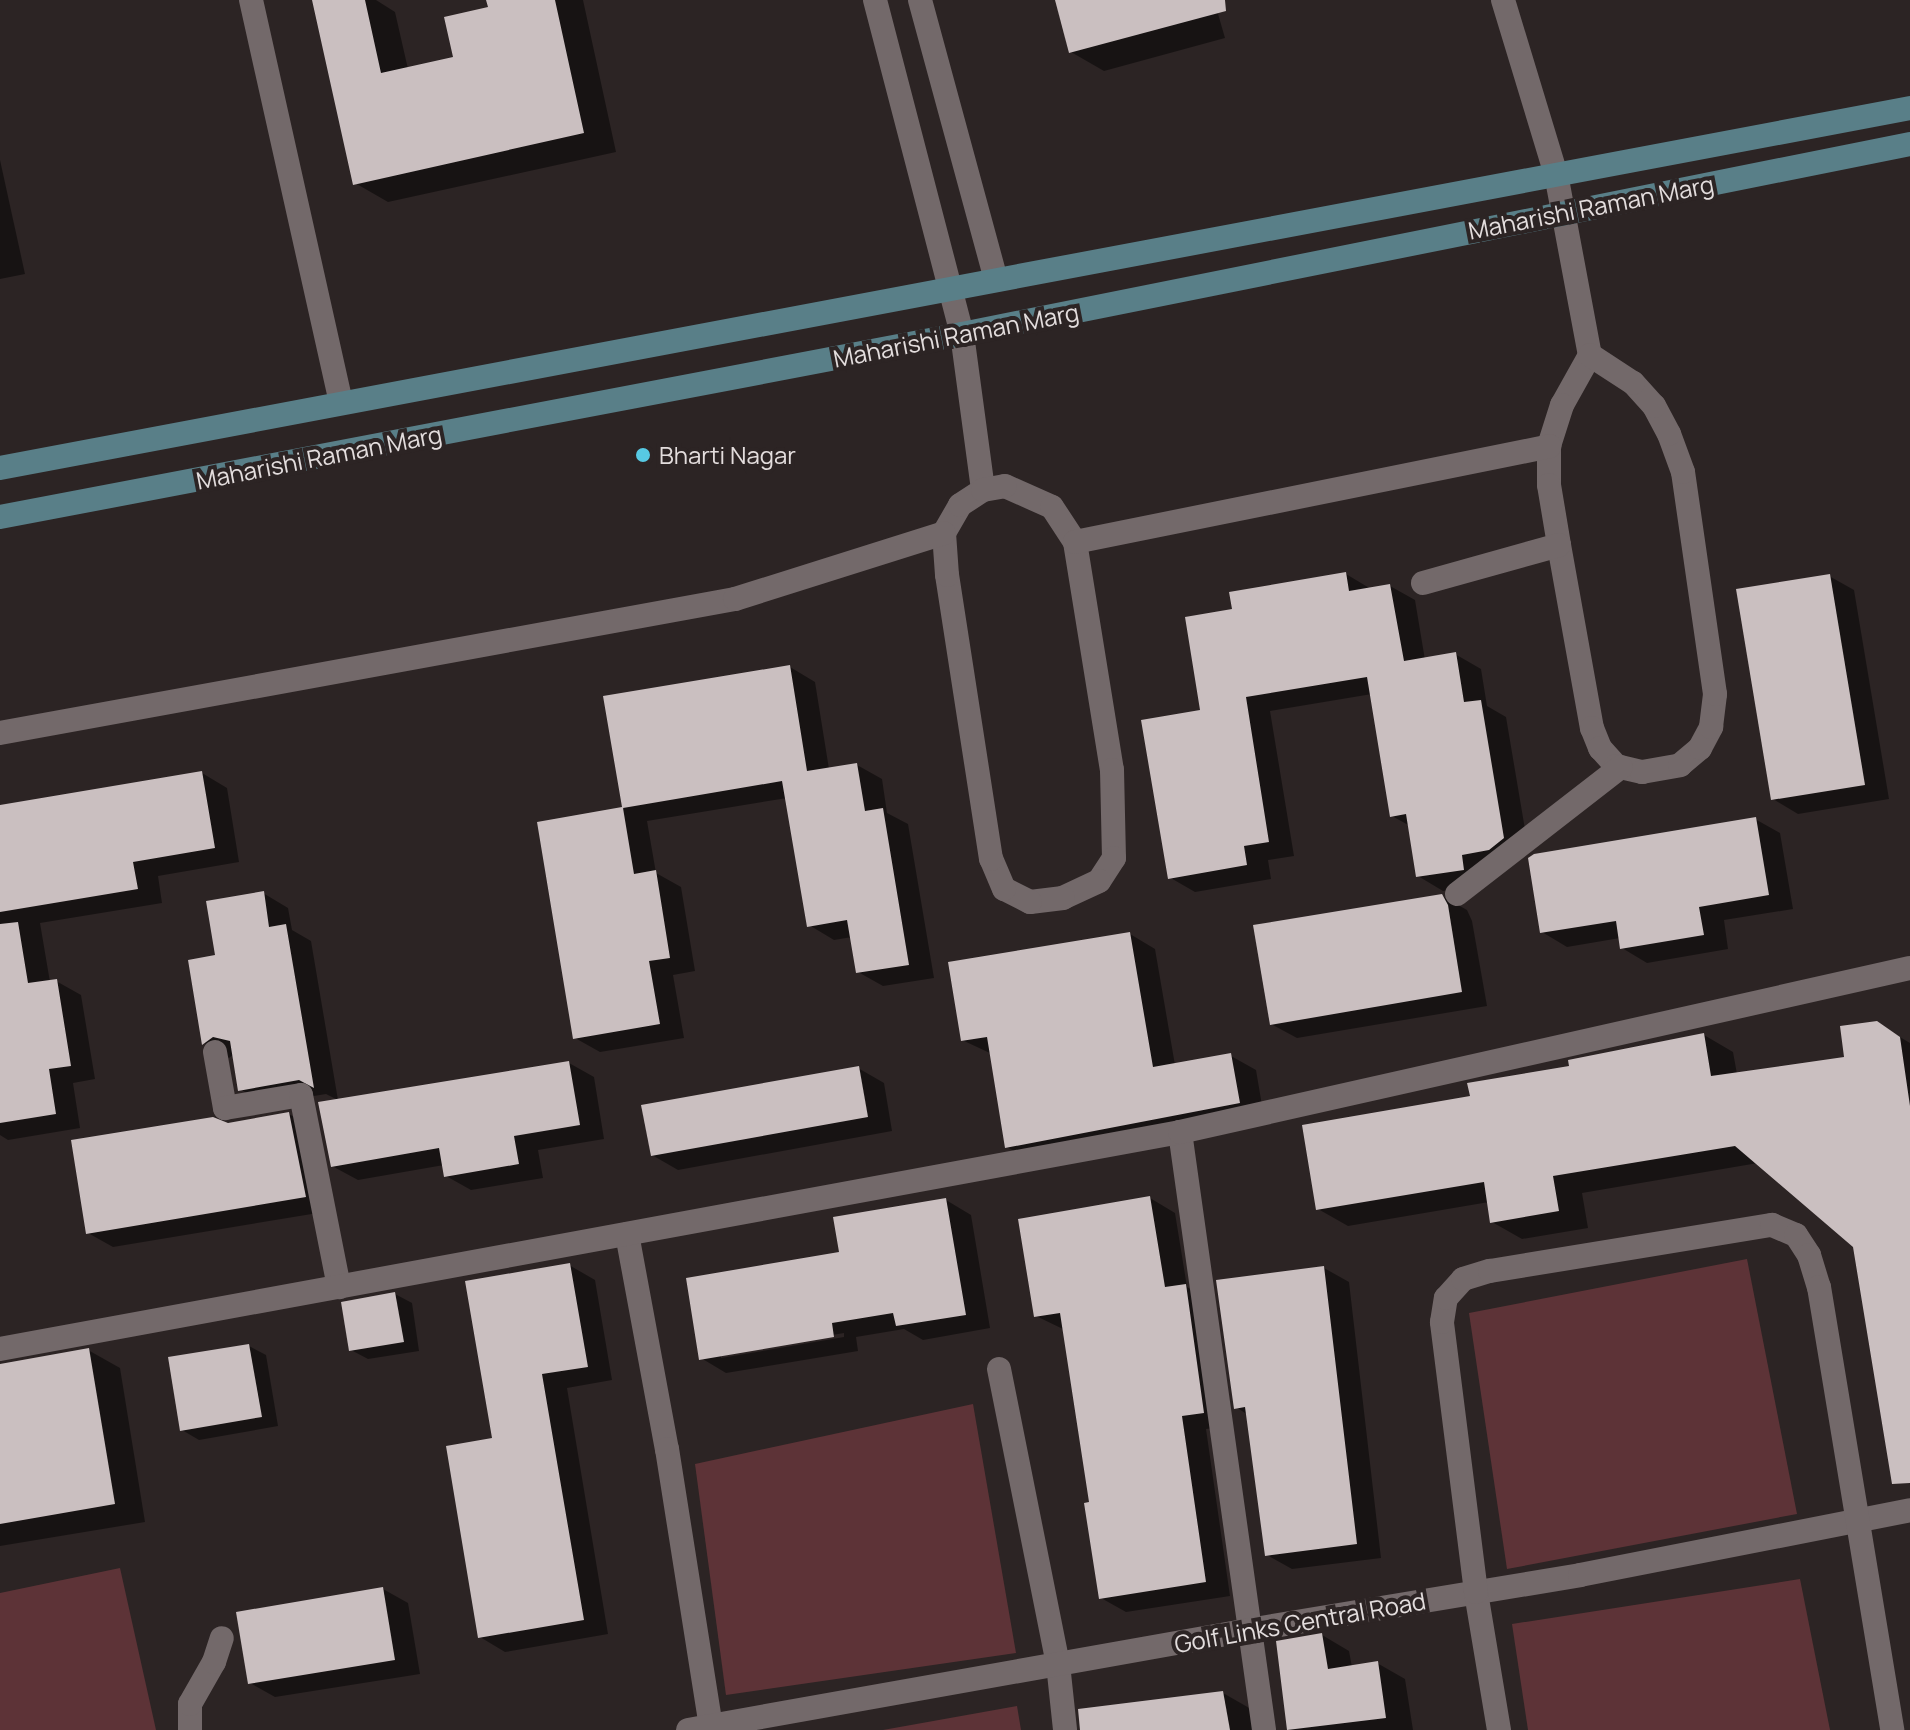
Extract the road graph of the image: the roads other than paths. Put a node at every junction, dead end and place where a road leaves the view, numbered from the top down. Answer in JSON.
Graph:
{"nodes":[{"id":1,"x":251,"y":0,"type":"edge"},
{"id":2,"x":875,"y":0,"type":"edge"},
{"id":3,"x":920,"y":0,"type":"edge"},
{"id":4,"x":1503,"y":0,"type":"edge"},
{"id":5,"x":1910,"y":108,"type":"edge"},
{"id":6,"x":1910,"y":144,"type":"edge"},
{"id":7,"x":1556,"y":174,"type":"junction"},
{"id":8,"x":1563,"y":212,"type":"junction"},
{"id":9,"x":996,"y":280,"type":"junction"},
{"id":10,"x":950,"y":289,"type":"junction"},
{"id":11,"x":962,"y":334,"type":"junction"},
{"id":12,"x":1590,"y":355,"type":"junction"},
{"id":13,"x":341,"y":401,"type":"junction"},
{"id":14,"x":1549,"y":446,"type":"junction"},
{"id":15,"x":0,"y":468,"type":"edge"},
{"id":16,"x":983,"y":490,"type":"junction"},
{"id":17,"x":0,"y":517,"type":"edge"},
{"id":18,"x":944,"y":533,"type":"junction"},
{"id":19,"x":1075,"y":542,"type":"junction"},
{"id":20,"x":1559,"y":545,"type":"junction"},
{"id":21,"x":1423,"y":583,"type":"dead end"},
{"id":22,"x":0,"y":733,"type":"edge"},
{"id":23,"x":1621,"y":767,"type":"junction"},
{"id":24,"x":1457,"y":894,"type":"dead end"},
{"id":25,"x":1910,"y":968,"type":"edge"},
{"id":26,"x":215,"y":1052,"type":"dead end"},
{"id":27,"x":1180,"y":1132,"type":"junction"},
{"id":28,"x":627,"y":1234,"type":"junction"},
{"id":29,"x":339,"y":1287,"type":"junction"},
{"id":30,"x":0,"y":1349,"type":"edge"},
{"id":31,"x":999,"y":1369,"type":"dead end"},
{"id":32,"x":1910,"y":1510,"type":"edge"},
{"id":33,"x":1857,"y":1521,"type":"junction"},
{"id":34,"x":1476,"y":1592,"type":"junction"},
{"id":35,"x":1249,"y":1630,"type":"junction"},
{"id":36,"x":222,"y":1638,"type":"dead end"},
{"id":37,"x":1058,"y":1664,"type":"junction"},
{"id":38,"x":700,"y":1728,"type":"edge"},
{"id":39,"x":190,"y":1730,"type":"edge"},
{"id":40,"x":1065,"y":1730,"type":"edge"},
{"id":41,"x":1264,"y":1730,"type":"edge"},
{"id":42,"x":1499,"y":1730,"type":"edge"},
{"id":43,"x":1892,"y":1730,"type":"edge"}],
"edges":[{"from":1,"to":13,"type":"street"},
{"from":2,"to":10,"type":"street"},
{"from":3,"to":9,"type":"street"},
{"from":4,"to":7,"type":"street"},
{"from":5,"to":7,"type":"main road","name":"Maharishi Raman Marg"},
{"from":6,"to":8,"type":"main road","name":"Maharishi Raman Marg"},
{"from":7,"to":8,"type":"street"},
{"from":7,"to":9,"type":"main road","name":"Maharishi Raman Marg"},
{"from":8,"to":11,"type":"main road","name":"Maharishi Raman Marg"},
{"from":8,"to":12,"type":"street"},
{"from":9,"to":10,"type":"main road","name":"Maharishi Raman Marg"},
{"from":10,"to":11,"type":"street"},
{"from":10,"to":13,"type":"main road","name":"Maharishi Raman Marg"},
{"from":11,"to":16,"type":"street"},
{"from":11,"to":17,"type":"main road","name":"Maharishi Raman Marg"},
{"from":12,"to":14,"type":"street"},
{"from":12,"to":23,"type":"street"},
{"from":13,"to":15,"type":"main road","name":"Maharishi Raman Marg"},
{"from":14,"to":19,"type":"street"},
{"from":14,"to":20,"type":"street"},
{"from":16,"to":18,"type":"street"},
{"from":16,"to":19,"type":"street"},
{"from":18,"to":19,"type":"street"},
{"from":18,"to":22,"type":"street"},
{"from":20,"to":21,"type":"street"},
{"from":20,"to":23,"type":"street"},
{"from":23,"to":24,"type":"street"},
{"from":25,"to":27,"type":"street"},
{"from":26,"to":29,"type":"street"},
{"from":27,"to":28,"type":"street"},
{"from":27,"to":35,"type":"street"},
{"from":28,"to":29,"type":"street"},
{"from":28,"to":38,"type":"street"},
{"from":29,"to":30,"type":"street"},
{"from":31,"to":37,"type":"street"},
{"from":32,"to":33,"type":"street","name":"Golf Links Central Road"},
{"from":33,"to":34,"type":"street","name":"Golf Links Central Road"},
{"from":33,"to":34,"type":"street"},
{"from":33,"to":43,"type":"street"},
{"from":34,"to":35,"type":"street","name":"Golf Links Central Road"},
{"from":34,"to":42,"type":"street"},
{"from":35,"to":37,"type":"street","name":"Golf Links Central Road"},
{"from":35,"to":41,"type":"street"},
{"from":36,"to":39,"type":"street"},
{"from":37,"to":38,"type":"street","name":"Golf Links Central Road"},
{"from":37,"to":40,"type":"street"}]}
